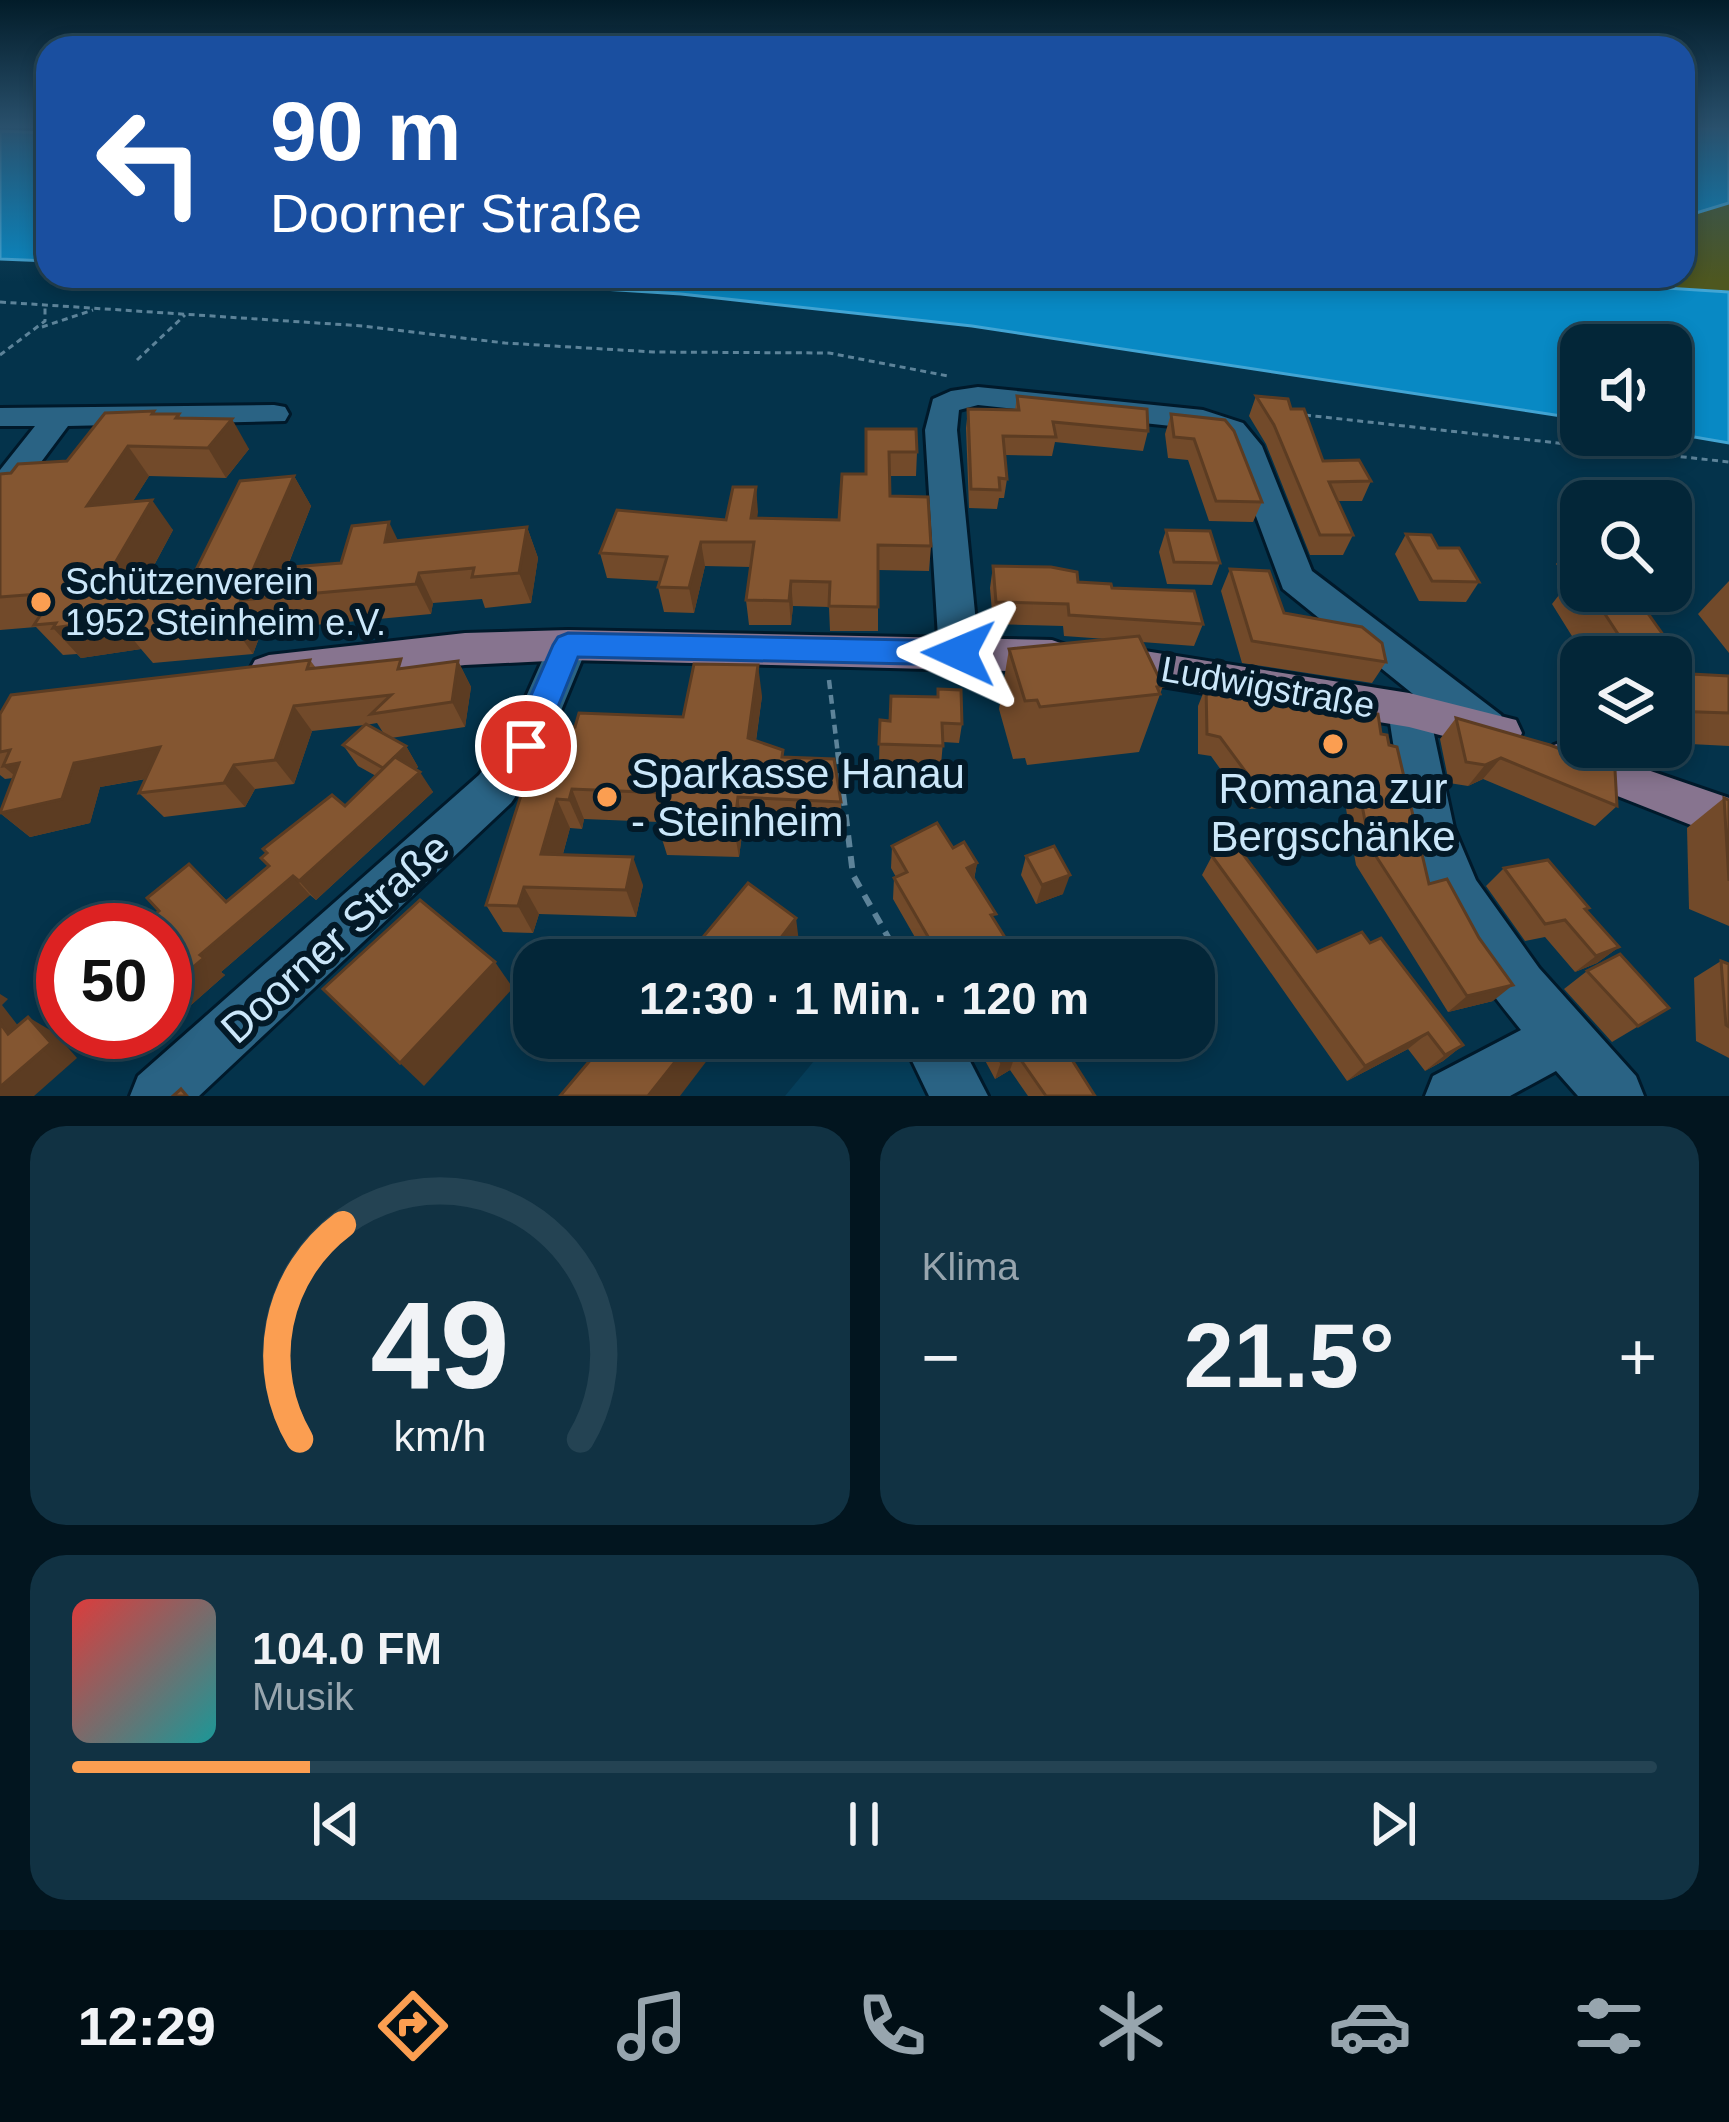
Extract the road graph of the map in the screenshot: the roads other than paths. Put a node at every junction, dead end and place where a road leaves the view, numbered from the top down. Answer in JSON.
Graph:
{"nodes":[{"id":1,"x":274,"y":413,"type":"dead end"},
{"id":2,"x":0,"y":417,"type":"edge"},
{"id":3,"x":59,"y":417,"type":"junction"},
{"id":4,"x":0,"y":493,"type":"edge"},
{"id":5,"x":568,"y":645,"type":"junction"},
{"id":6,"x":959,"y":653,"type":"junction"},
{"id":7,"x":228,"y":676,"type":"edge"},
{"id":8,"x":1409,"y":710,"type":"junction"},
{"id":9,"x":1486,"y":728,"type":"junction"},
{"id":10,"x":1729,"y":819,"type":"edge"},
{"id":11,"x":1564,"y":1037,"type":"junction"},
{"id":12,"x":940,"y":1059,"type":"edge"},
{"id":13,"x":158,"y":1096,"type":"edge"},
{"id":14,"x":961,"y":1096,"type":"edge"},
{"id":15,"x":1453,"y":1096,"type":"edge"},
{"id":16,"x":1616,"y":1096,"type":"edge"}],
"edges":[{"from":1,"to":3,"type":"street"},
{"from":2,"to":3,"type":"street"},
{"from":3,"to":4,"type":"street"},
{"from":5,"to":6,"type":"main road","name":"Ludwigstraße"},
{"from":5,"to":7,"type":"main road","name":"Ludwigstraße"},
{"from":5,"to":13,"type":"street","name":"Doorner Straße"},
{"from":6,"to":8,"type":"main road","name":"Ludwigstraße"},
{"from":6,"to":9,"type":"street"},
{"from":8,"to":9,"type":"main road","name":"Ludwigstraße"},
{"from":8,"to":11,"type":"street"},
{"from":9,"to":10,"type":"main road","name":"Ludwigstraße"},
{"from":11,"to":15,"type":"street"},
{"from":11,"to":16,"type":"street"},
{"from":12,"to":14,"type":"street"}]}
